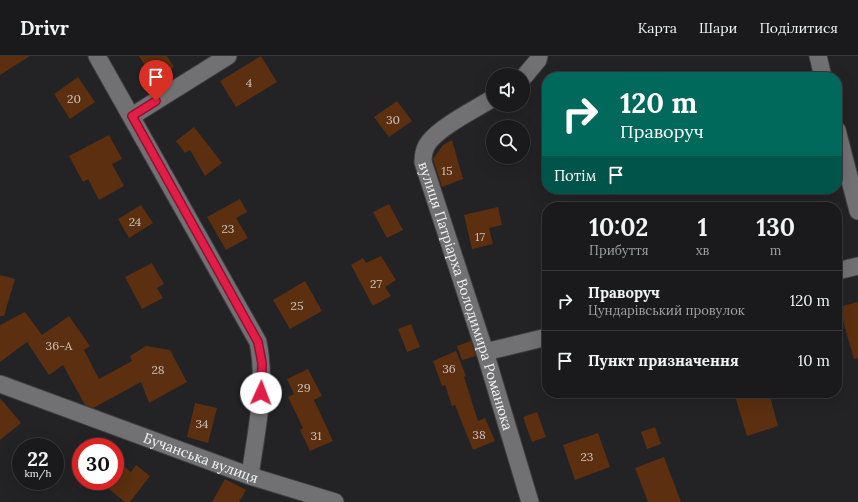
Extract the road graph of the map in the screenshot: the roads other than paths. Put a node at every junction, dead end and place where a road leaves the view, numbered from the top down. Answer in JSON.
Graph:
{"nodes":[{"id":1,"x":97,"y":56,"type":"edge"},
{"id":2,"x":228,"y":56,"type":"edge"},
{"id":3,"x":539,"y":56,"type":"edge"},
{"id":4,"x":818,"y":56,"type":"edge"},
{"id":5,"x":530,"y":70,"type":"edge"},
{"id":6,"x":822,"y":72,"type":"edge"},
{"id":7,"x":486,"y":102,"type":"edge"},
{"id":8,"x":132,"y":116,"type":"junction"},
{"id":9,"x":842,"y":149,"type":"edge"},
{"id":10,"x":858,"y":211,"type":"edge"},
{"id":11,"x":858,"y":266,"type":"edge"},
{"id":12,"x":842,"y":270,"type":"edge"},
{"id":13,"x":542,"y":339,"type":"edge"},
{"id":14,"x":485,"y":352,"type":"junction"},
{"id":15,"x":0,"y":384,"type":"edge"},
{"id":16,"x":250,"y":476,"type":"junction"},
{"id":17,"x":335,"y":502,"type":"edge"},
{"id":18,"x":530,"y":502,"type":"edge"}],
"edges":[{"from":1,"to":8,"type":"street"},
{"from":2,"to":8,"type":"street"},
{"from":3,"to":5,"type":"street"},
{"from":4,"to":6,"type":"street"},
{"from":7,"to":14,"type":"street","name":"вулиця Патріарха Володимира Романюка"},
{"from":8,"to":16,"type":"street"},
{"from":9,"to":10,"type":"street"},
{"from":11,"to":12,"type":"street"},
{"from":13,"to":14,"type":"street"},
{"from":14,"to":18,"type":"street","name":"вулиця Патріарха Володимира Романюка"},
{"from":15,"to":16,"type":"street","name":"Бучанська вулиця"},
{"from":16,"to":17,"type":"street","name":"Бучанська вулиця"}]}
